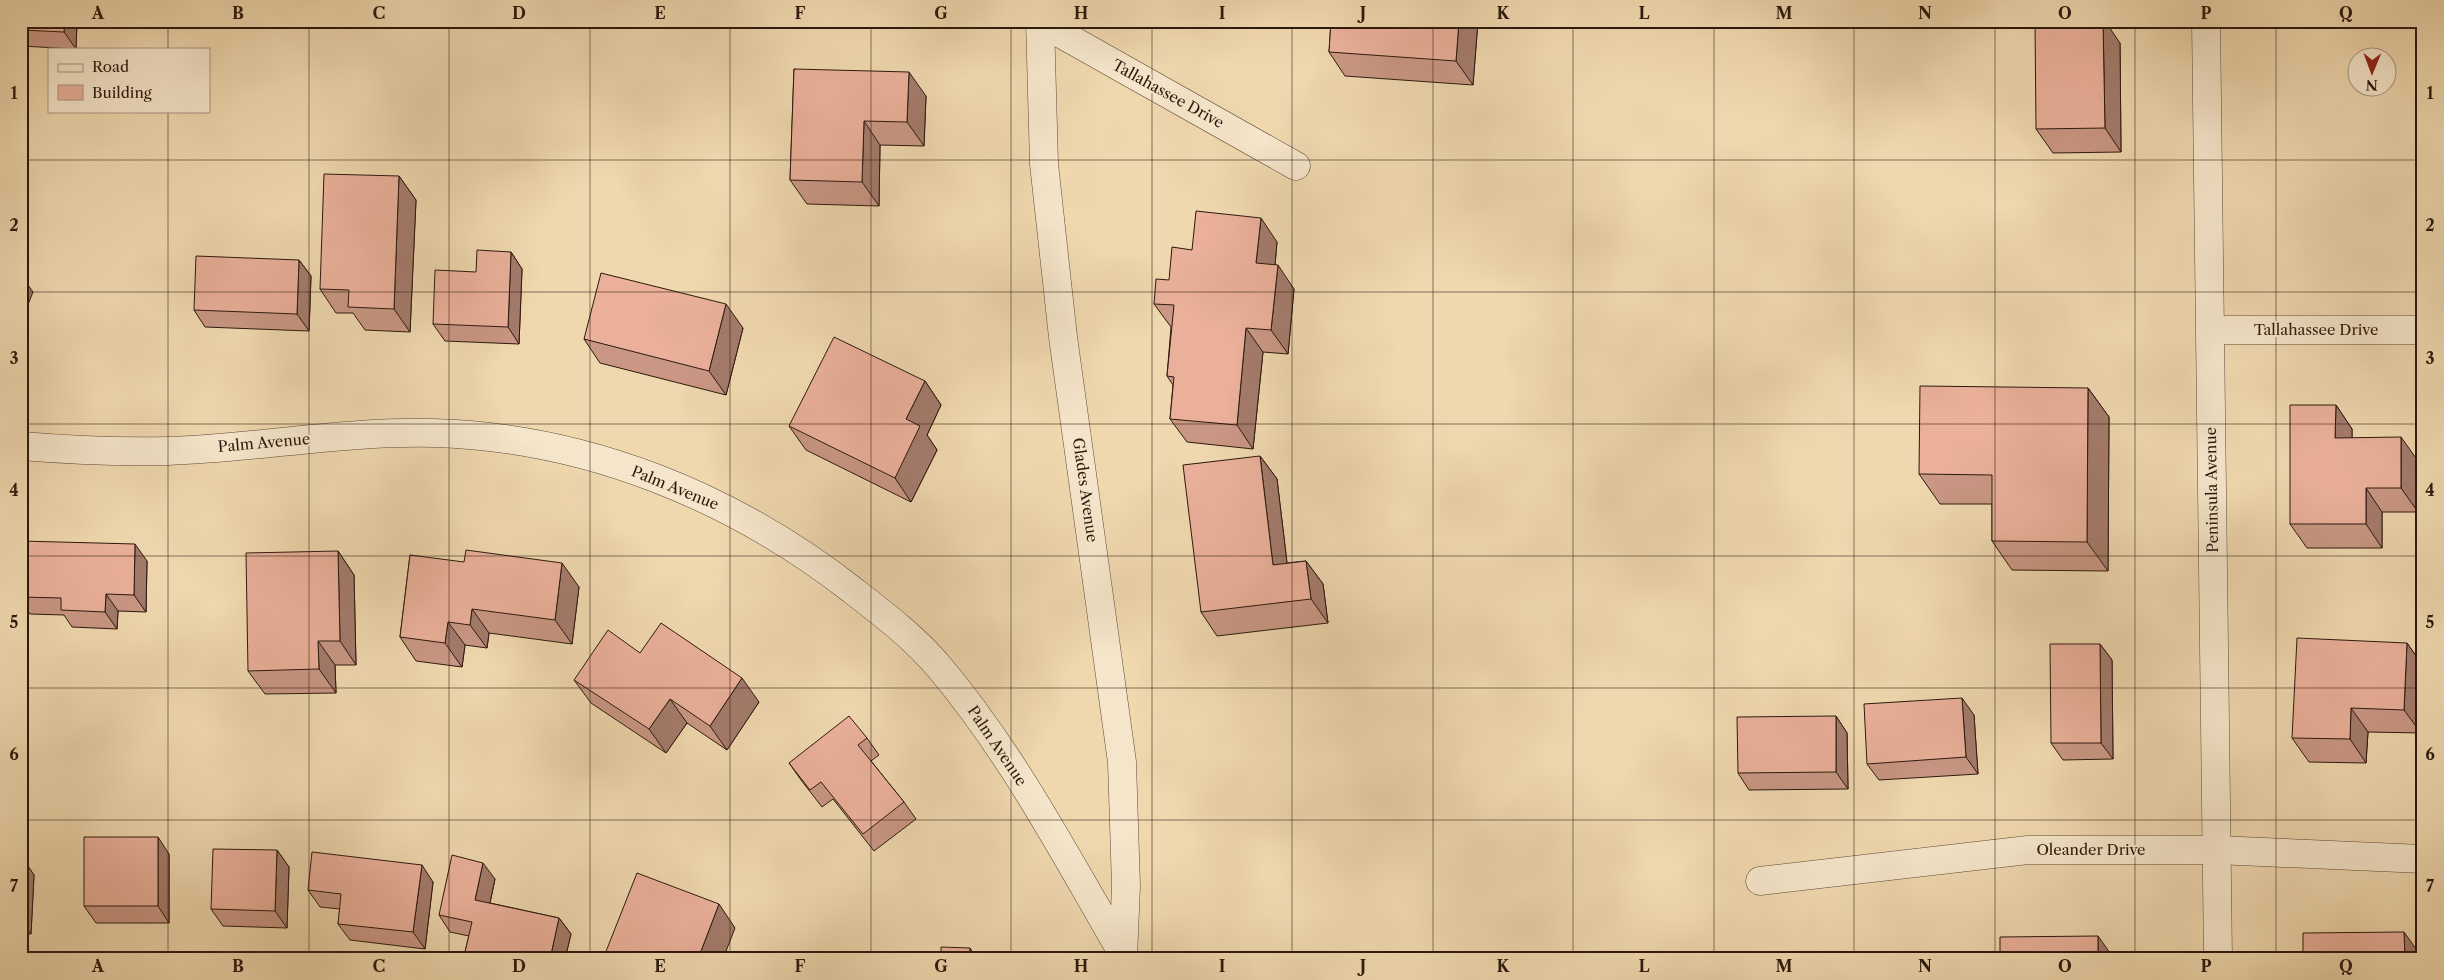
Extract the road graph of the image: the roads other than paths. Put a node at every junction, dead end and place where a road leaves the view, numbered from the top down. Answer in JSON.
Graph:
{"nodes":[{"id":1,"x":2206,"y":21,"type":"edge"},
{"id":2,"x":1040,"y":22,"type":"edge"},
{"id":3,"x":1296,"y":166,"type":"dead end"},
{"id":4,"x":2210,"y":330,"type":"junction"},
{"id":5,"x":2423,"y":330,"type":"edge"},
{"id":6,"x":21,"y":446,"type":"edge"},
{"id":7,"x":2216,"y":850,"type":"junction"},
{"id":8,"x":2423,"y":859,"type":"edge"},
{"id":9,"x":1760,"y":881,"type":"dead end"},
{"id":10,"x":1123,"y":956,"type":"edge"},
{"id":11,"x":2218,"y":959,"type":"edge"}],
"edges":[{"from":1,"to":4,"type":"street","name":"Peninsula Avenue"},
{"from":2,"to":3,"type":"street","name":"Tallahassee Drive"},
{"from":2,"to":10,"type":"street","name":"Glades Avenue"},
{"from":4,"to":5,"type":"street","name":"Tallahassee Drive"},
{"from":4,"to":7,"type":"street","name":"Peninsula Avenue"},
{"from":6,"to":10,"type":"street","name":"Palm Avenue"},
{"from":7,"to":8,"type":"street","name":"Oleander Drive"},
{"from":7,"to":9,"type":"street","name":"Oleander Drive"},
{"from":7,"to":11,"type":"street","name":"Peninsula Avenue"}]}
